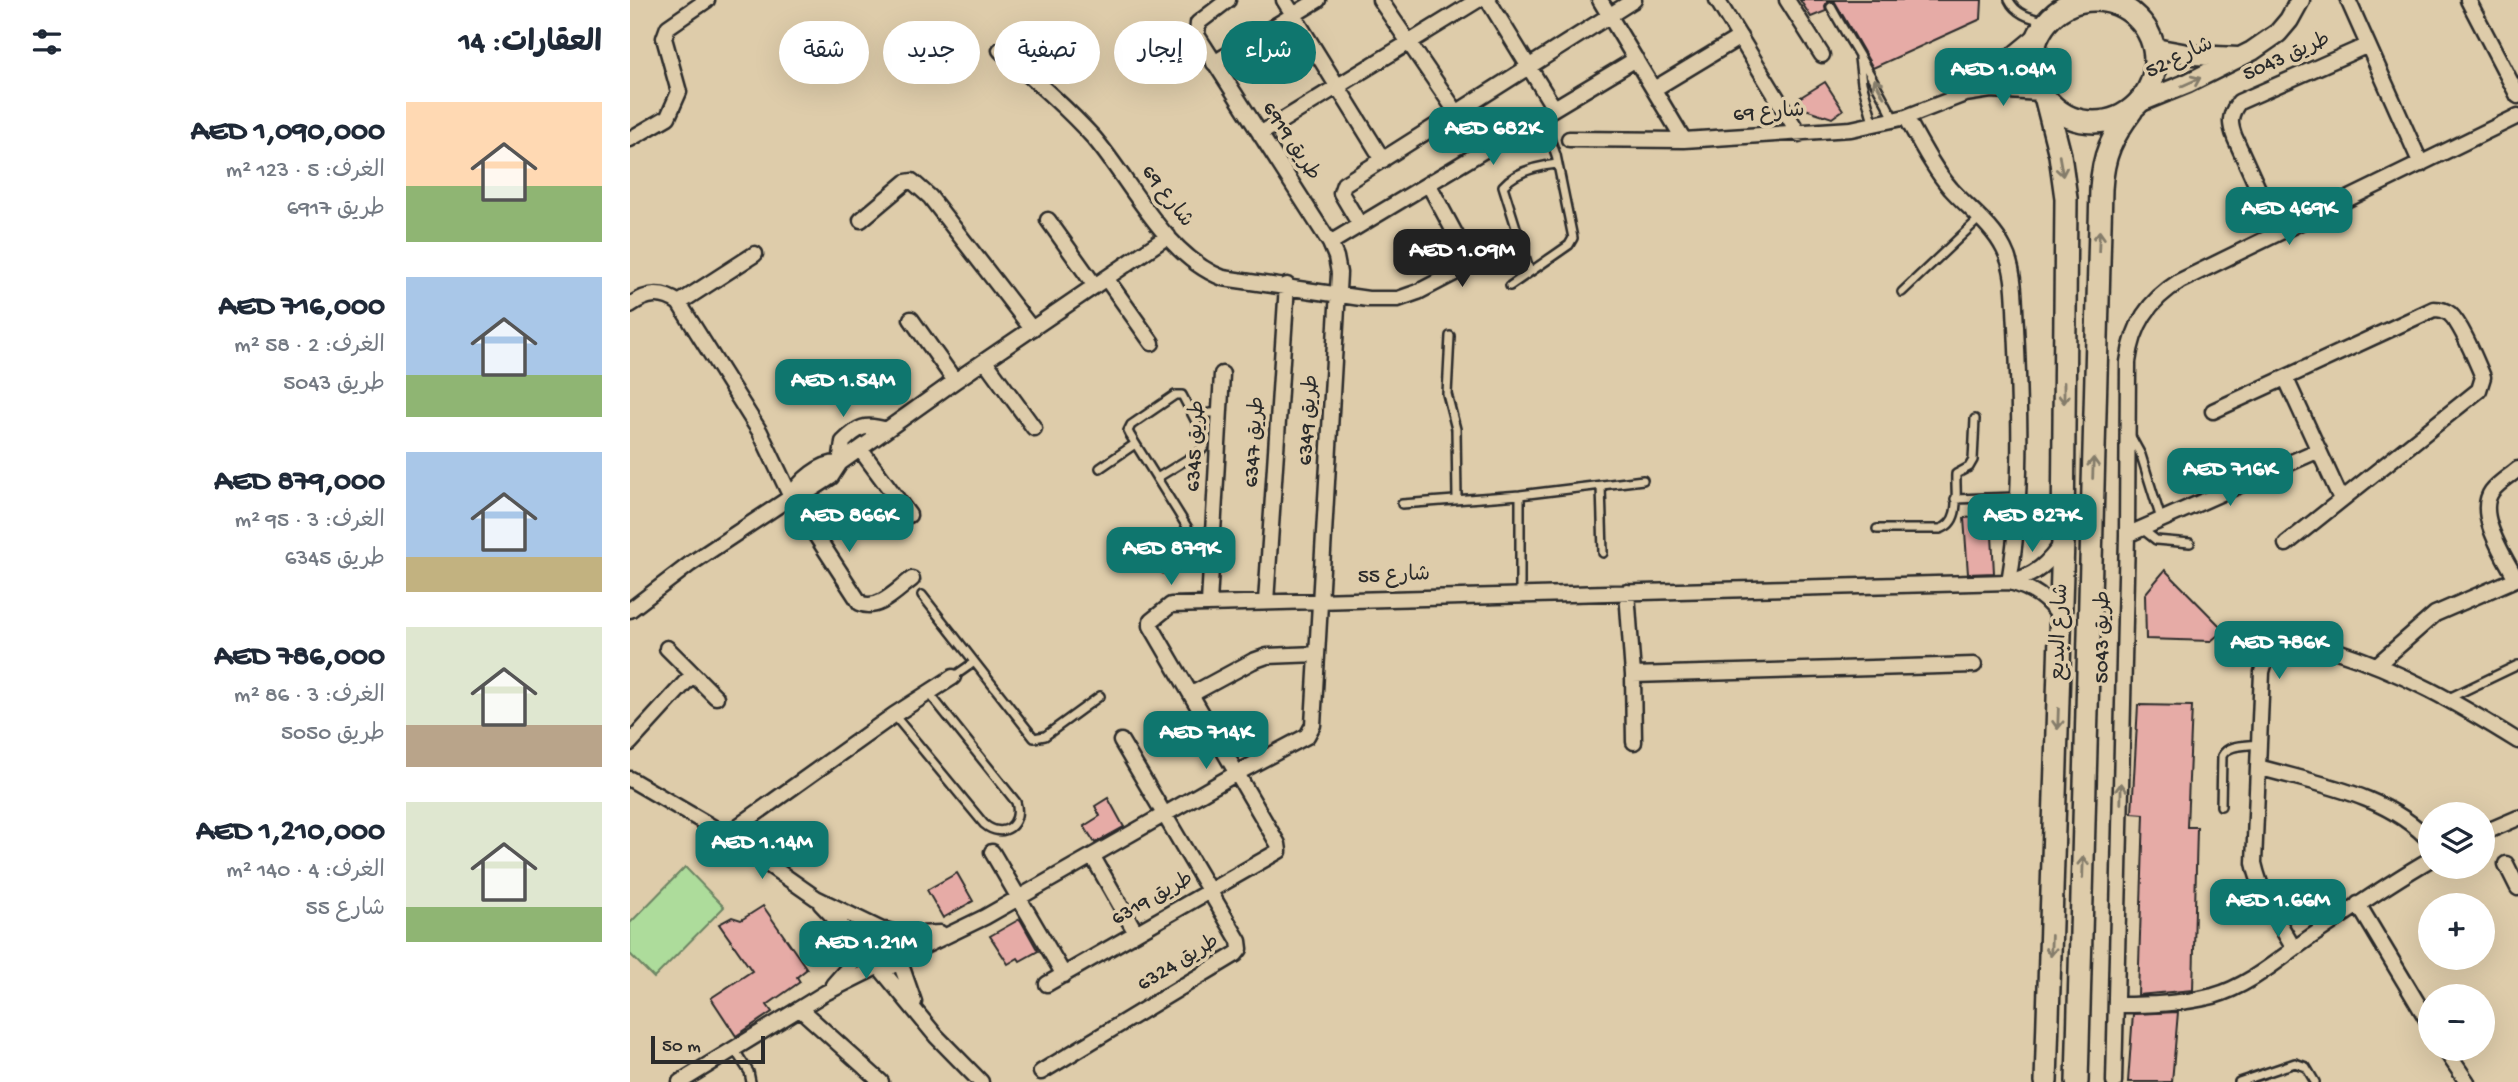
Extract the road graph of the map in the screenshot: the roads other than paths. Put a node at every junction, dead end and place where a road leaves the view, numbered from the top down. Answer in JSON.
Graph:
{"nodes":[{"id":1,"x":707,"y":0,"type":"edge"},
{"id":2,"x":1228,"y":0,"type":"edge"},
{"id":3,"x":1284,"y":0,"type":"edge"},
{"id":4,"x":1318,"y":0,"type":"edge"},
{"id":5,"x":1380,"y":0,"type":"edge"},
{"id":6,"x":1478,"y":0,"type":"edge"},
{"id":7,"x":1488,"y":0,"type":"edge"},
{"id":8,"x":1600,"y":0,"type":"edge"},
{"id":9,"x":1634,"y":0,"type":"edge"},
{"id":10,"x":1717,"y":0,"type":"edge"},
{"id":11,"x":1787,"y":0,"type":"edge"},
{"id":12,"x":2009,"y":0,"type":"edge"},
{"id":13,"x":2300,"y":0,"type":"edge"},
{"id":14,"x":2348,"y":0,"type":"edge"},
{"id":15,"x":2468,"y":0,"type":"edge"},
{"id":16,"x":2065,"y":3,"type":"edge"},
{"id":17,"x":1831,"y":7,"type":"dead end"},
{"id":18,"x":2133,"y":9,"type":"edge"},
{"id":19,"x":1293,"y":15,"type":"junction"},
{"id":20,"x":1609,"y":15,"type":"junction"},
{"id":21,"x":2043,"y":27,"type":"junction"},
{"id":22,"x":1740,"y":37,"type":"junction"},
{"id":23,"x":1408,"y":42,"type":"junction"},
{"id":24,"x":2368,"y":45,"type":"junction"},
{"id":25,"x":2154,"y":48,"type":"junction"},
{"id":26,"x":1822,"y":55,"type":"dead end"},
{"id":27,"x":1859,"y":57,"type":"junction"},
{"id":28,"x":2238,"y":57,"type":"junction"},
{"id":29,"x":1636,"y":59,"type":"junction"},
{"id":30,"x":1214,"y":63,"type":"junction"},
{"id":31,"x":1529,"y":66,"type":"junction"},
{"id":32,"x":1040,"y":84,"type":"edge"},
{"id":33,"x":1336,"y":86,"type":"junction"},
{"id":34,"x":1654,"y":89,"type":"junction"},
{"id":35,"x":1965,"y":94,"type":"junction"},
{"id":36,"x":2043,"y":96,"type":"junction"},
{"id":37,"x":2518,"y":96,"type":"edge"},
{"id":38,"x":2137,"y":106,"type":"junction"},
{"id":39,"x":1548,"y":112,"type":"junction"},
{"id":40,"x":1457,"y":113,"type":"junction"},
{"id":41,"x":2518,"y":116,"type":"edge"},
{"id":42,"x":1901,"y":119,"type":"junction"},
{"id":43,"x":1874,"y":125,"type":"junction"},
{"id":44,"x":1260,"y":134,"type":"junction"},
{"id":45,"x":1799,"y":134,"type":"junction"},
{"id":46,"x":630,"y":139,"type":"edge"},
{"id":47,"x":1569,"y":139,"type":"dead end"},
{"id":48,"x":1684,"y":140,"type":"junction"},
{"id":49,"x":1383,"y":160,"type":"junction"},
{"id":50,"x":2421,"y":163,"type":"junction"},
{"id":51,"x":1557,"y":164,"type":"junction"},
{"id":52,"x":1429,"y":185,"type":"junction"},
{"id":53,"x":1980,"y":218,"type":"junction"},
{"id":54,"x":861,"y":220,"type":"dead end"},
{"id":55,"x":1048,"y":220,"type":"dead end"},
{"id":56,"x":1360,"y":225,"type":"junction"},
{"id":57,"x":2278,"y":233,"type":"junction"},
{"id":58,"x":1168,"y":236,"type":"junction"},
{"id":59,"x":1330,"y":243,"type":"junction"},
{"id":60,"x":755,"y":254,"type":"dead end"},
{"id":61,"x":1530,"y":272,"type":"junction"},
{"id":62,"x":1100,"y":282,"type":"junction"},
{"id":63,"x":1287,"y":285,"type":"junction"},
{"id":64,"x":1510,"y":286,"type":"dead end"},
{"id":65,"x":1902,"y":292,"type":"dead end"},
{"id":66,"x":1339,"y":294,"type":"junction"},
{"id":67,"x":679,"y":303,"type":"junction"},
{"id":68,"x":630,"y":305,"type":"edge"},
{"id":69,"x":911,"y":319,"type":"dead end"},
{"id":70,"x":1032,"y":329,"type":"junction"},
{"id":71,"x":1451,"y":336,"type":"dead end"},
{"id":72,"x":1152,"y":342,"type":"dead end"},
{"id":73,"x":985,"y":361,"type":"junction"},
{"id":74,"x":1222,"y":374,"type":"dead end"},
{"id":75,"x":2286,"y":379,"type":"junction"},
{"id":76,"x":955,"y":381,"type":"junction"},
{"id":77,"x":2213,"y":411,"type":"dead end"},
{"id":78,"x":1220,"y":412,"type":"junction"},
{"id":79,"x":1194,"y":415,"type":"junction"},
{"id":80,"x":1975,"y":419,"type":"dead end"},
{"id":81,"x":1034,"y":428,"type":"dead end"},
{"id":82,"x":886,"y":430,"type":"junction"},
{"id":83,"x":2128,"y":431,"type":"junction"},
{"id":84,"x":1135,"y":444,"type":"junction"},
{"id":85,"x":860,"y":449,"type":"junction"},
{"id":86,"x":2319,"y":450,"type":"junction"},
{"id":87,"x":840,"y":463,"type":"junction"},
{"id":88,"x":1100,"y":468,"type":"dead end"},
{"id":89,"x":2518,"y":469,"type":"edge"},
{"id":90,"x":1157,"y":478,"type":"junction"},
{"id":91,"x":1643,"y":480,"type":"dead end"},
{"id":92,"x":1601,"y":486,"type":"junction"},
{"id":93,"x":1520,"y":495,"type":"junction"},
{"id":94,"x":791,"y":497,"type":"junction"},
{"id":95,"x":2018,"y":497,"type":"junction"},
{"id":96,"x":1457,"y":499,"type":"junction"},
{"id":97,"x":1955,"y":499,"type":"junction"},
{"id":98,"x":2341,"y":499,"type":"junction"},
{"id":99,"x":1402,"y":504,"type":"dead end"},
{"id":100,"x":909,"y":515,"type":"dead end"},
{"id":101,"x":2161,"y":519,"type":"junction"},
{"id":102,"x":1877,"y":529,"type":"dead end"},
{"id":103,"x":2141,"y":529,"type":"junction"},
{"id":104,"x":2127,"y":535,"type":"junction"},
{"id":105,"x":2063,"y":540,"type":"junction"},
{"id":106,"x":2190,"y":543,"type":"dead end"},
{"id":107,"x":2286,"y":544,"type":"dead end"},
{"id":108,"x":1603,"y":553,"type":"dead end"},
{"id":109,"x":1165,"y":569,"type":"dead end"},
{"id":110,"x":912,"y":579,"type":"dead end"},
{"id":111,"x":2517,"y":579,"type":"edge"},
{"id":112,"x":2009,"y":582,"type":"junction"},
{"id":113,"x":1627,"y":592,"type":"junction"},
{"id":114,"x":922,"y":595,"type":"dead end"},
{"id":115,"x":1520,"y":595,"type":"junction"},
{"id":116,"x":1320,"y":601,"type":"junction"},
{"id":117,"x":1266,"y":602,"type":"junction"},
{"id":118,"x":1209,"y":603,"type":"junction"},
{"id":119,"x":630,"y":610,"type":"edge"},
{"id":120,"x":2061,"y":619,"type":"junction"},
{"id":121,"x":667,"y":648,"type":"dead end"},
{"id":122,"x":1317,"y":654,"type":"junction"},
{"id":123,"x":973,"y":663,"type":"junction"},
{"id":124,"x":2378,"y":664,"type":"junction"},
{"id":125,"x":1974,"y":665,"type":"dead end"},
{"id":126,"x":2518,"y":665,"type":"edge"},
{"id":127,"x":693,"y":674,"type":"junction"},
{"id":128,"x":1633,"y":675,"type":"junction"},
{"id":129,"x":953,"y":677,"type":"joint"},
{"id":130,"x":929,"y":693,"type":"junction"},
{"id":131,"x":1100,"y":695,"type":"dead end"},
{"id":132,"x":1192,"y":695,"type":"junction"},
{"id":133,"x":716,"y":697,"type":"dead end"},
{"id":134,"x":2449,"y":698,"type":"junction"},
{"id":135,"x":894,"y":715,"type":"junction"},
{"id":136,"x":1121,"y":741,"type":"dead end"},
{"id":137,"x":2518,"y":741,"type":"edge"},
{"id":138,"x":1634,"y":742,"type":"dead end"},
{"id":139,"x":630,"y":743,"type":"edge"},
{"id":140,"x":2259,"y":744,"type":"junction"},
{"id":141,"x":2258,"y":767,"type":"junction"},
{"id":142,"x":1237,"y":773,"type":"junction"},
{"id":143,"x":630,"y":779,"type":"edge"},
{"id":144,"x":2221,"y":806,"type":"dead end"},
{"id":145,"x":1165,"y":815,"type":"junction"},
{"id":146,"x":2518,"y":818,"type":"edge"},
{"id":147,"x":2495,"y":828,"type":"edge"},
{"id":148,"x":2418,"y":831,"type":"edge"},
{"id":149,"x":726,"y":835,"type":"junction"},
{"id":150,"x":992,"y":852,"type":"dead end"},
{"id":151,"x":1093,"y":857,"type":"junction"},
{"id":152,"x":2506,"y":864,"type":"dead end"},
{"id":153,"x":2418,"y":867,"type":"edge"},
{"id":154,"x":2518,"y":888,"type":"edge"},
{"id":155,"x":1210,"y":892,"type":"junction"},
{"id":156,"x":816,"y":898,"type":"junction"},
{"id":157,"x":1019,"y":898,"type":"junction"},
{"id":158,"x":2358,"y":904,"type":"junction"},
{"id":159,"x":880,"y":929,"type":"junction"},
{"id":160,"x":955,"y":931,"type":"junction"},
{"id":161,"x":1136,"y":933,"type":"junction"},
{"id":162,"x":896,"y":935,"type":"junction"},
{"id":163,"x":2294,"y":949,"type":"junction"},
{"id":164,"x":863,"y":950,"type":"junction"},
{"id":165,"x":900,"y":958,"type":"junction"},
{"id":166,"x":878,"y":968,"type":"junction"},
{"id":167,"x":1063,"y":975,"type":"junction"},
{"id":168,"x":1047,"y":984,"type":"dead end"},
{"id":169,"x":825,"y":993,"type":"junction"},
{"id":170,"x":2418,"y":1004,"type":"edge"},
{"id":171,"x":2117,"y":1006,"type":"junction"},
{"id":172,"x":800,"y":1009,"type":"junction"},
{"id":173,"x":920,"y":1016,"type":"junction"},
{"id":174,"x":733,"y":1049,"type":"junction"},
{"id":175,"x":2453,"y":1061,"type":"edge"},
{"id":176,"x":1041,"y":1072,"type":"dead end"},
{"id":177,"x":680,"y":1082,"type":"edge"},
{"id":178,"x":751,"y":1082,"type":"edge"},
{"id":179,"x":881,"y":1082,"type":"edge"},
{"id":180,"x":981,"y":1082,"type":"edge"},
{"id":181,"x":2046,"y":1082,"type":"edge"},
{"id":182,"x":2077,"y":1082,"type":"edge"},
{"id":183,"x":2114,"y":1082,"type":"edge"},
{"id":184,"x":2239,"y":1082,"type":"edge"},
{"id":185,"x":2315,"y":1082,"type":"edge"},
{"id":186,"x":2467,"y":1082,"type":"edge"}],
"edges":[{"from":1,"to":46,"type":"street"},
{"from":2,"to":30,"type":"street","name":"طريق 6919"},
{"from":3,"to":19,"type":"street"},
{"from":4,"to":19,"type":"street"},
{"from":5,"to":23,"type":"street"},
{"from":6,"to":23,"type":"street"},
{"from":7,"to":31,"type":"street"},
{"from":8,"to":20,"type":"street"},
{"from":9,"to":20,"type":"street"},
{"from":10,"to":22,"type":"street"},
{"from":11,"to":26,"type":"street"},
{"from":12,"to":21,"type":"lane"},
{"from":13,"to":28,"type":"street","name":"شارع 52"},
{"from":14,"to":24,"type":"street"},
{"from":15,"to":37,"type":"street"},
{"from":16,"to":18,"type":"main road"},
{"from":16,"to":21,"type":"main road"},
{"from":17,"to":27,"type":"lane"},
{"from":18,"to":25,"type":"main road"},
{"from":19,"to":30,"type":"street"},
{"from":19,"to":33,"type":"street"},
{"from":20,"to":29,"type":"street"},
{"from":20,"to":31,"type":"street"},
{"from":21,"to":35,"type":"street","name":"شارع 69"},
{"from":21,"to":36,"type":"main road"},
{"from":22,"to":34,"type":"street"},
{"from":22,"to":45,"type":"street"},
{"from":23,"to":33,"type":"street"},
{"from":23,"to":40,"type":"street"},
{"from":24,"to":50,"type":"street"},
{"from":24,"to":57,"type":"street","name":"طريق 5043"},
{"from":25,"to":28,"type":"street","name":"شارع 52"},
{"from":25,"to":38,"type":"main road"},
{"from":42,"to":27,"type":"lane","one_way":true},
{"from":27,"to":43,"type":"lane"},
{"from":38,"to":28,"type":"street","name":"شارع 52","one_way":true},
{"from":29,"to":34,"type":"street"},
{"from":29,"to":39,"type":"street"},
{"from":30,"to":44,"type":"street","name":"طريق 6919"},
{"from":31,"to":39,"type":"street"},
{"from":31,"to":40,"type":"street"},
{"from":32,"to":58,"type":"street","name":"شارع 69"},
{"from":33,"to":44,"type":"street"},
{"from":33,"to":49,"type":"street"},
{"from":34,"to":48,"type":"street"},
{"from":35,"to":36,"type":"street","name":"شارع 69"},
{"from":35,"to":42,"type":"street","name":"شارع 69"},
{"from":36,"to":38,"type":"main road"},
{"from":36,"to":105,"type":"main road","name":"شارع البديع","one_way":true},
{"from":182,"to":38,"type":"main road","name":"شارع البديع","one_way":true},
{"from":39,"to":51,"type":"lane"},
{"from":39,"to":52,"type":"street"},
{"from":40,"to":49,"type":"street"},
{"from":41,"to":50,"type":"street","name":"طريق 5043"},
{"from":42,"to":43,"type":"street","name":"شارع 69"},
{"from":42,"to":53,"type":"street"},
{"from":43,"to":45,"type":"street","name":"شارع 69"},
{"from":44,"to":59,"type":"street","name":"طريق 6919"},
{"from":45,"to":48,"type":"street","name":"شارع 69"},
{"from":47,"to":48,"type":"street","name":"شارع 69"},
{"from":49,"to":56,"type":"street"},
{"from":50,"to":57,"type":"street","name":"طريق 5043"},
{"from":51,"to":61,"type":"lane"},
{"from":51,"to":61,"type":"lane"},
{"from":52,"to":56,"type":"street"},
{"from":52,"to":66,"type":"street","name":"شارع 69"},
{"from":53,"to":65,"type":"lane"},
{"from":53,"to":95,"type":"street"},
{"from":54,"to":70,"type":"street"},
{"from":55,"to":62,"type":"street"},
{"from":56,"to":59,"type":"street"},
{"from":57,"to":83,"type":"street","name":"طريق 5043"},
{"from":58,"to":62,"type":"street"},
{"from":58,"to":63,"type":"street","name":"شارع 69"},
{"from":59,"to":66,"type":"street","name":"طريق 6349"},
{"from":60,"to":67,"type":"street"},
{"from":61,"to":64,"type":"lane"},
{"from":62,"to":70,"type":"street"},
{"from":62,"to":72,"type":"street"},
{"from":63,"to":66,"type":"street","name":"شارع 69"},
{"from":63,"to":117,"type":"street","name":"طريق 6347"},
{"from":66,"to":116,"type":"street","name":"طريق 6349"},
{"from":67,"to":68,"type":"street"},
{"from":67,"to":94,"type":"street"},
{"from":69,"to":76,"type":"street"},
{"from":70,"to":73,"type":"street"},
{"from":71,"to":96,"type":"lane"},
{"from":73,"to":76,"type":"street"},
{"from":73,"to":81,"type":"street"},
{"from":74,"to":78,"type":"street","name":"طريق 6345"},
{"from":75,"to":77,"type":"street"},
{"from":75,"to":86,"type":"street"},
{"from":75,"to":98,"type":"street"},
{"from":76,"to":82,"type":"street"},
{"from":78,"to":79,"type":"lane"},
{"from":78,"to":118,"type":"street","name":"طريق 6345"},
{"from":79,"to":84,"type":"lane"},
{"from":79,"to":90,"type":"lane"},
{"from":80,"to":97,"type":"lane"},
{"from":82,"to":85,"type":"street"},
{"from":82,"to":87,"type":"street"},
{"from":83,"to":101,"type":"lane"},
{"from":83,"to":104,"type":"street","name":"طريق 5043"},
{"from":84,"to":88,"type":"lane"},
{"from":84,"to":90,"type":"lane"},
{"from":85,"to":87,"type":"street"},
{"from":85,"to":100,"type":"street"},
{"from":86,"to":98,"type":"street"},
{"from":86,"to":101,"type":"street"},
{"from":87,"to":94,"type":"street"},
{"from":89,"to":111,"type":"street"},
{"from":90,"to":109,"type":"lane"},
{"from":91,"to":92,"type":"lane"},
{"from":92,"to":93,"type":"lane"},
{"from":92,"to":108,"type":"lane"},
{"from":93,"to":96,"type":"lane"},
{"from":93,"to":115,"type":"lane"},
{"from":94,"to":110,"type":"street"},
{"from":94,"to":119,"type":"street"},
{"from":95,"to":97,"type":"lane"},
{"from":95,"to":112,"type":"street"},
{"from":96,"to":99,"type":"lane"},
{"from":97,"to":102,"type":"lane"},
{"from":98,"to":107,"type":"street"},
{"from":101,"to":103,"type":"street"},
{"from":103,"to":104,"type":"street"},
{"from":103,"to":106,"type":"lane"},
{"from":171,"to":104,"type":"street","name":"طريق 5043","one_way":true},
{"from":105,"to":112,"type":"street","name":"شارع 55"},
{"from":105,"to":120,"type":"main road","name":"شارع البديع"},
{"from":111,"to":124,"type":"street"},
{"from":112,"to":113,"type":"street","name":"شارع 55"},
{"from":112,"to":120,"type":"street","name":"شارع 55"},
{"from":113,"to":115,"type":"street","name":"شارع 55"},
{"from":113,"to":128,"type":"street"},
{"from":114,"to":123,"type":"lane"},
{"from":115,"to":116,"type":"street","name":"شارع 55"},
{"from":116,"to":117,"type":"street","name":"شارع 55"},
{"from":116,"to":122,"type":"street"},
{"from":117,"to":118,"type":"street","name":"شارع 55"},
{"from":118,"to":132,"type":"street","name":"شارع 55"},
{"from":120,"to":181,"type":"main road","name":"شارع البديع","one_way":true},
{"from":121,"to":127,"type":"street"},
{"from":122,"to":132,"type":"street"},
{"from":122,"to":142,"type":"street"},
{"from":123,"to":129,"type":"lane"},
{"from":123,"to":131,"type":"lane"},
{"from":124,"to":134,"type":"street"},
{"from":124,"to":140,"type":"street"},
{"from":125,"to":128,"type":"street"},
{"from":126,"to":134,"type":"lane"},
{"from":127,"to":133,"type":"street"},
{"from":127,"to":139,"type":"street"},
{"from":128,"to":138,"type":"street"},
{"from":129,"to":130,"type":"street"},
{"from":130,"to":135,"type":"street"},
{"from":130,"to":135,"type":"lane"},
{"from":132,"to":142,"type":"street"},
{"from":134,"to":137,"type":"street"},
{"from":135,"to":149,"type":"street"},
{"from":136,"to":145,"type":"street","name":"طريق 6324"},
{"from":140,"to":141,"type":"street"},
{"from":140,"to":144,"type":"lane"},
{"from":141,"to":148,"type":"street"},
{"from":141,"to":163,"type":"street"},
{"from":142,"to":145,"type":"street"},
{"from":142,"to":155,"type":"street","name":"طريق 6319"},
{"from":143,"to":149,"type":"street"},
{"from":145,"to":151,"type":"street"},
{"from":145,"to":155,"type":"street","name":"طريق 6324"},
{"from":146,"to":147,"type":"street"},
{"from":149,"to":156,"type":"street"},
{"from":150,"to":157,"type":"street"},
{"from":151,"to":157,"type":"street"},
{"from":151,"to":161,"type":"street"},
{"from":152,"to":154,"type":"street"},
{"from":153,"to":158,"type":"street"},
{"from":155,"to":161,"type":"street","name":"طريق 6319"},
{"from":155,"to":176,"type":"street","name":"طريق 6324"},
{"from":156,"to":159,"type":"street"},
{"from":156,"to":164,"type":"street"},
{"from":157,"to":160,"type":"street"},
{"from":157,"to":167,"type":"street"},
{"from":158,"to":163,"type":"street"},
{"from":158,"to":170,"type":"street"},
{"from":159,"to":162,"type":"street"},
{"from":159,"to":164,"type":"street"},
{"from":160,"to":162,"type":"street"},
{"from":160,"to":165,"type":"street"},
{"from":161,"to":167,"type":"street","name":"طريق 6319"},
{"from":162,"to":165,"type":"street"},
{"from":163,"to":171,"type":"street"},
{"from":164,"to":166,"type":"street"},
{"from":164,"to":169,"type":"street"},
{"from":165,"to":166,"type":"street"},
{"from":165,"to":173,"type":"street"},
{"from":166,"to":169,"type":"street"},
{"from":166,"to":173,"type":"street"},
{"from":167,"to":168,"type":"street","name":"طريق 6319"},
{"from":169,"to":172,"type":"street"},
{"from":171,"to":183,"type":"street","name":"طريق 5043"},
{"from":172,"to":174,"type":"street"},
{"from":172,"to":179,"type":"street"},
{"from":173,"to":180,"type":"street"},
{"from":174,"to":177,"type":"street"},
{"from":174,"to":178,"type":"lane"},
{"from":175,"to":186,"type":"street"},
{"from":184,"to":185,"type":"lane"}]}
